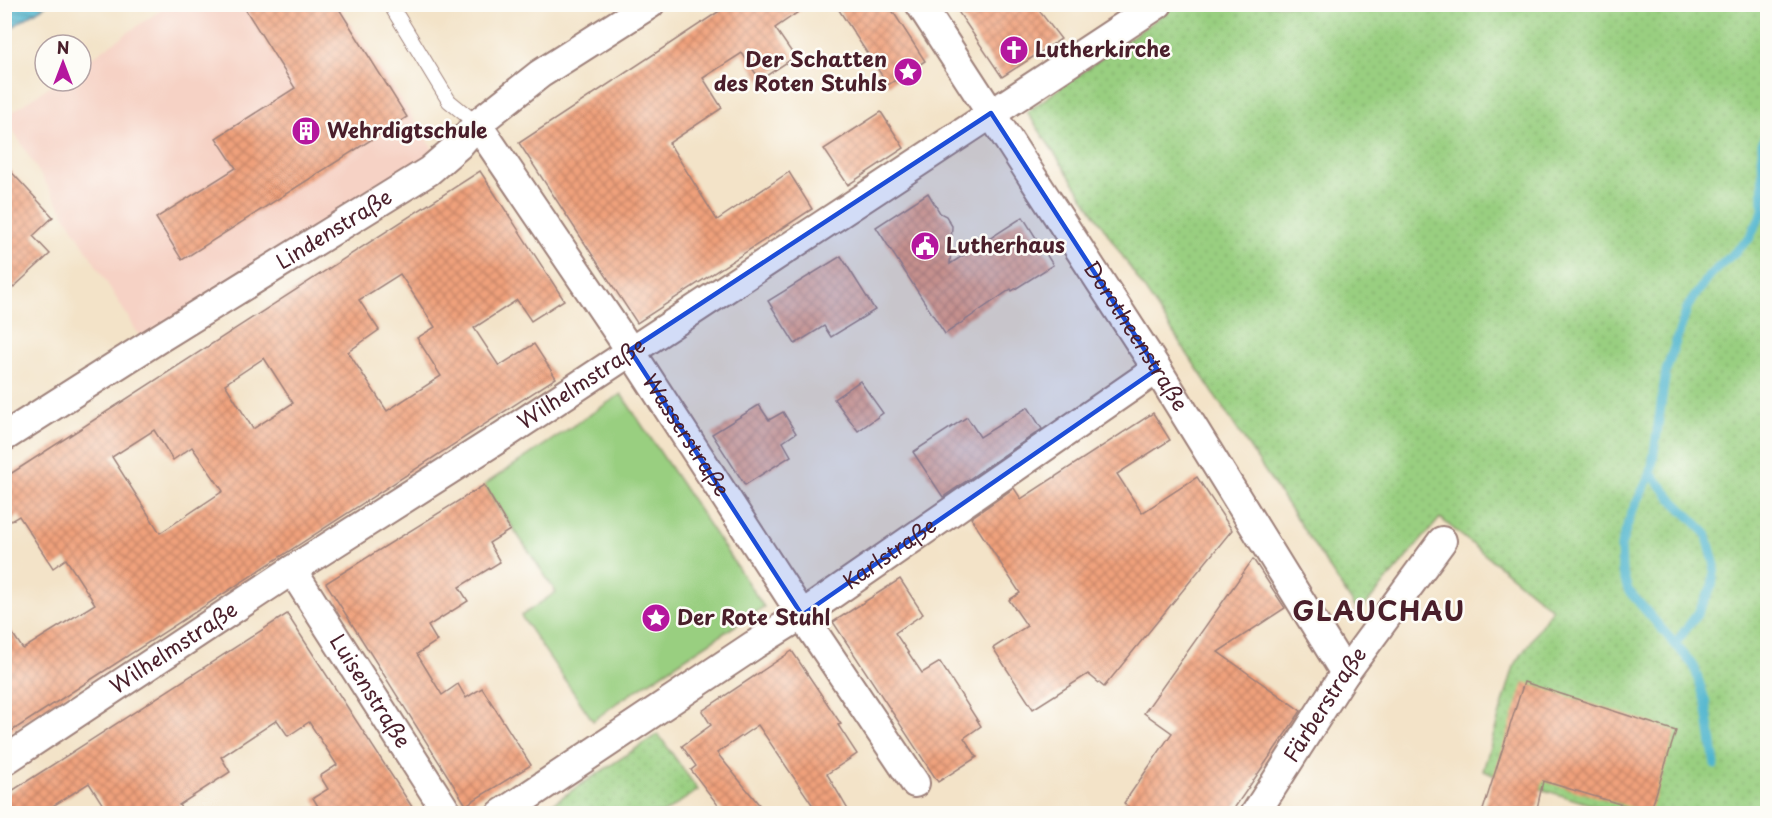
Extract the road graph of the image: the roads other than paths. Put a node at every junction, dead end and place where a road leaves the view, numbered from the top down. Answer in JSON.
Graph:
{"nodes":[{"id":1,"x":390,"y":4,"type":"edge"},
{"id":2,"x":650,"y":4,"type":"edge"},
{"id":3,"x":920,"y":4,"type":"edge"},
{"id":4,"x":1158,"y":4,"type":"edge"},
{"id":5,"x":991,"y":113,"type":"junction"},
{"id":6,"x":477,"y":124,"type":"junction"},
{"id":7,"x":630,"y":350,"type":"junction"},
{"id":8,"x":1157,"y":369,"type":"junction"},
{"id":9,"x":4,"y":436,"type":"edge"},
{"id":10,"x":1442,"y":541,"type":"dead end"},
{"id":11,"x":292,"y":570,"type":"junction"},
{"id":12,"x":802,"y":615,"type":"junction"},
{"id":13,"x":1345,"y":673,"type":"junction"},
{"id":14,"x":4,"y":762,"type":"edge"},
{"id":15,"x":915,"y":783,"type":"dead end"},
{"id":16,"x":448,"y":813,"type":"edge"},
{"id":17,"x":501,"y":813,"type":"edge"},
{"id":18,"x":1255,"y":813,"type":"edge"}],
"edges":[{"from":1,"to":6,"type":"lane","name":"Wasserstraße"},
{"from":2,"to":6,"type":"street","name":"Lindenstraße"},
{"from":3,"to":5,"type":"street","name":"Dorotheenstraße"},
{"from":4,"to":5,"type":"street","name":"Wilhelmstraße"},
{"from":5,"to":7,"type":"street","name":"Wilhelmstraße"},
{"from":5,"to":8,"type":"street","name":"Dorotheenstraße"},
{"from":6,"to":7,"type":"street","name":"Wasserstraße"},
{"from":6,"to":9,"type":"street","name":"Lindenstraße"},
{"from":7,"to":11,"type":"street","name":"Wilhelmstraße"},
{"from":7,"to":12,"type":"street","name":"Wasserstraße"},
{"from":8,"to":12,"type":"street","name":"Karlstraße"},
{"from":8,"to":13,"type":"street","name":"Dorotheenstraße"},
{"from":10,"to":13,"type":"street","name":"Färberstraße"},
{"from":11,"to":14,"type":"street","name":"Wilhelmstraße"},
{"from":11,"to":16,"type":"street","name":"Luisenstraße"},
{"from":12,"to":15,"type":"street","name":"Wasserstraße"},
{"from":12,"to":17,"type":"street","name":"Karlstraße"},
{"from":13,"to":18,"type":"street","name":"Färberstraße"}]}
